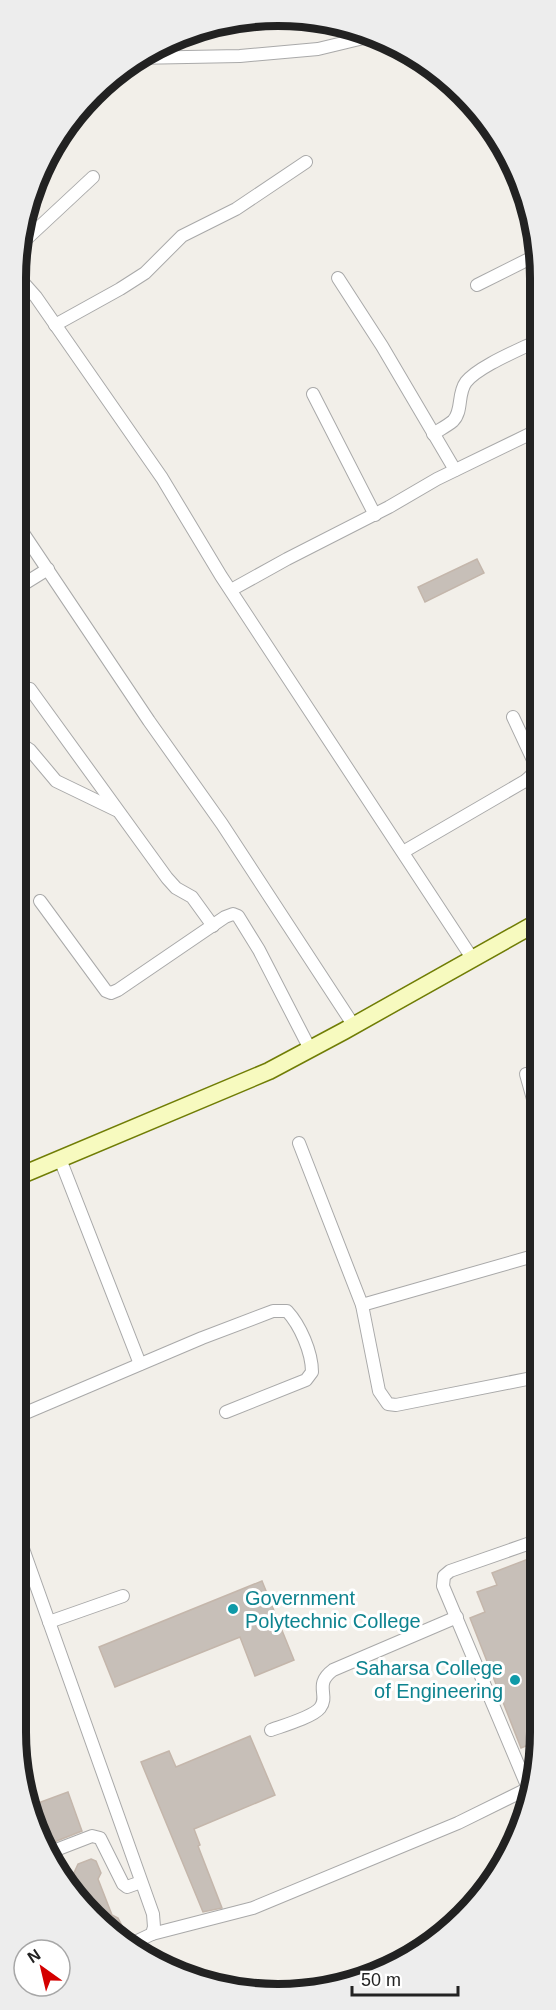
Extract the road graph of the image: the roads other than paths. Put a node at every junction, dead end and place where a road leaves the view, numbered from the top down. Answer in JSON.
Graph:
{"nodes":[{"id":1,"x":359,"y":39,"type":"edge"},
{"id":2,"x":155,"y":58,"type":"edge"},
{"id":3,"x":306,"y":162,"type":"dead end"},
{"id":4,"x":93,"y":177,"type":"dead end"},
{"id":5,"x":29,"y":236,"type":"edge"},
{"id":6,"x":530,"y":259,"type":"edge"},
{"id":7,"x":338,"y":278,"type":"dead end"},
{"id":8,"x":477,"y":285,"type":"dead end"},
{"id":9,"x":26,"y":286,"type":"edge"},
{"id":10,"x":55,"y":325,"type":"junction"},
{"id":11,"x":530,"y":344,"type":"edge"},
{"id":12,"x":313,"y":394,"type":"dead end"},
{"id":13,"x":433,"y":434,"type":"junction"},
{"id":14,"x":530,"y":434,"type":"edge"},
{"id":15,"x":455,"y":470,"type":"junction"},
{"id":16,"x":375,"y":515,"type":"junction"},
{"id":17,"x":26,"y":537,"type":"edge"},
{"id":18,"x":48,"y":569,"type":"junction"},
{"id":19,"x":26,"y":583,"type":"edge"},
{"id":20,"x":231,"y":590,"type":"junction"},
{"id":21,"x":30,"y":689,"type":"dead end"},
{"id":22,"x":513,"y":717,"type":"dead end"},
{"id":23,"x":26,"y":747,"type":"edge"},
{"id":24,"x":530,"y":753,"type":"edge"},
{"id":25,"x":530,"y":776,"type":"edge"},
{"id":26,"x":121,"y":813,"type":"junction"},
{"id":27,"x":403,"y":852,"type":"junction"},
{"id":28,"x":40,"y":901,"type":"dead end"},
{"id":29,"x":213,"y":926,"type":"junction"},
{"id":30,"x":530,"y":926,"type":"edge"},
{"id":31,"x":472,"y":958,"type":"junction"},
{"id":32,"x":354,"y":1026,"type":"junction"},
{"id":33,"x":310,"y":1050,"type":"junction"},
{"id":34,"x":526,"y":1074,"type":"dead end"},
{"id":35,"x":530,"y":1088,"type":"edge"},
{"id":36,"x":299,"y":1143,"type":"dead end"},
{"id":37,"x":60,"y":1159,"type":"junction"},
{"id":38,"x":26,"y":1173,"type":"edge"},
{"id":39,"x":530,"y":1257,"type":"edge"},
{"id":40,"x":362,"y":1305,"type":"junction"},
{"id":41,"x":140,"y":1364,"type":"junction"},
{"id":42,"x":530,"y":1378,"type":"edge"},
{"id":43,"x":226,"y":1412,"type":"dead end"},
{"id":44,"x":26,"y":1413,"type":"edge"},
{"id":45,"x":530,"y":1543,"type":"edge"},
{"id":46,"x":26,"y":1557,"type":"edge"},
{"id":47,"x":123,"y":1596,"type":"dead end"},
{"id":48,"x":457,"y":1617,"type":"junction"},
{"id":49,"x":49,"y":1622,"type":"junction"},
{"id":50,"x":271,"y":1730,"type":"dead end"},
{"id":51,"x":527,"y":1775,"type":"edge"},
{"id":52,"x":523,"y":1791,"type":"edge"},
{"id":53,"x":55,"y":1850,"type":"edge"},
{"id":54,"x":141,"y":1882,"type":"junction"},
{"id":55,"x":152,"y":1934,"type":"junction"},
{"id":56,"x":137,"y":1941,"type":"edge"}],
"edges":[{"from":1,"to":2,"type":"street"},
{"from":3,"to":10,"type":"street"},
{"from":4,"to":5,"type":"street"},
{"from":6,"to":8,"type":"street"},
{"from":7,"to":13,"type":"street"},
{"from":9,"to":10,"type":"street"},
{"from":10,"to":20,"type":"street"},
{"from":11,"to":13,"type":"street"},
{"from":12,"to":16,"type":"street"},
{"from":13,"to":15,"type":"street"},
{"from":14,"to":15,"type":"street"},
{"from":15,"to":16,"type":"street"},
{"from":16,"to":20,"type":"street"},
{"from":17,"to":18,"type":"street"},
{"from":18,"to":19,"type":"street"},
{"from":18,"to":32,"type":"street"},
{"from":20,"to":27,"type":"street"},
{"from":21,"to":26,"type":"street"},
{"from":22,"to":24,"type":"street"},
{"from":23,"to":26,"type":"street"},
{"from":25,"to":27,"type":"street"},
{"from":26,"to":29,"type":"street"},
{"from":27,"to":31,"type":"street"},
{"from":28,"to":29,"type":"street"},
{"from":29,"to":33,"type":"street"},
{"from":30,"to":31,"type":"main road"},
{"from":31,"to":32,"type":"main road"},
{"from":32,"to":33,"type":"main road"},
{"from":33,"to":37,"type":"main road"},
{"from":34,"to":35,"type":"street"},
{"from":36,"to":40,"type":"street"},
{"from":37,"to":38,"type":"main road"},
{"from":37,"to":41,"type":"street"},
{"from":39,"to":40,"type":"street"},
{"from":40,"to":42,"type":"street"},
{"from":41,"to":43,"type":"street"},
{"from":41,"to":44,"type":"street"},
{"from":45,"to":48,"type":"street"},
{"from":46,"to":49,"type":"street"},
{"from":47,"to":49,"type":"street"},
{"from":48,"to":50,"type":"street"},
{"from":48,"to":51,"type":"street"},
{"from":49,"to":54,"type":"street"},
{"from":52,"to":55,"type":"street"},
{"from":53,"to":54,"type":"street"},
{"from":54,"to":55,"type":"street"},
{"from":55,"to":56,"type":"street"}]}
